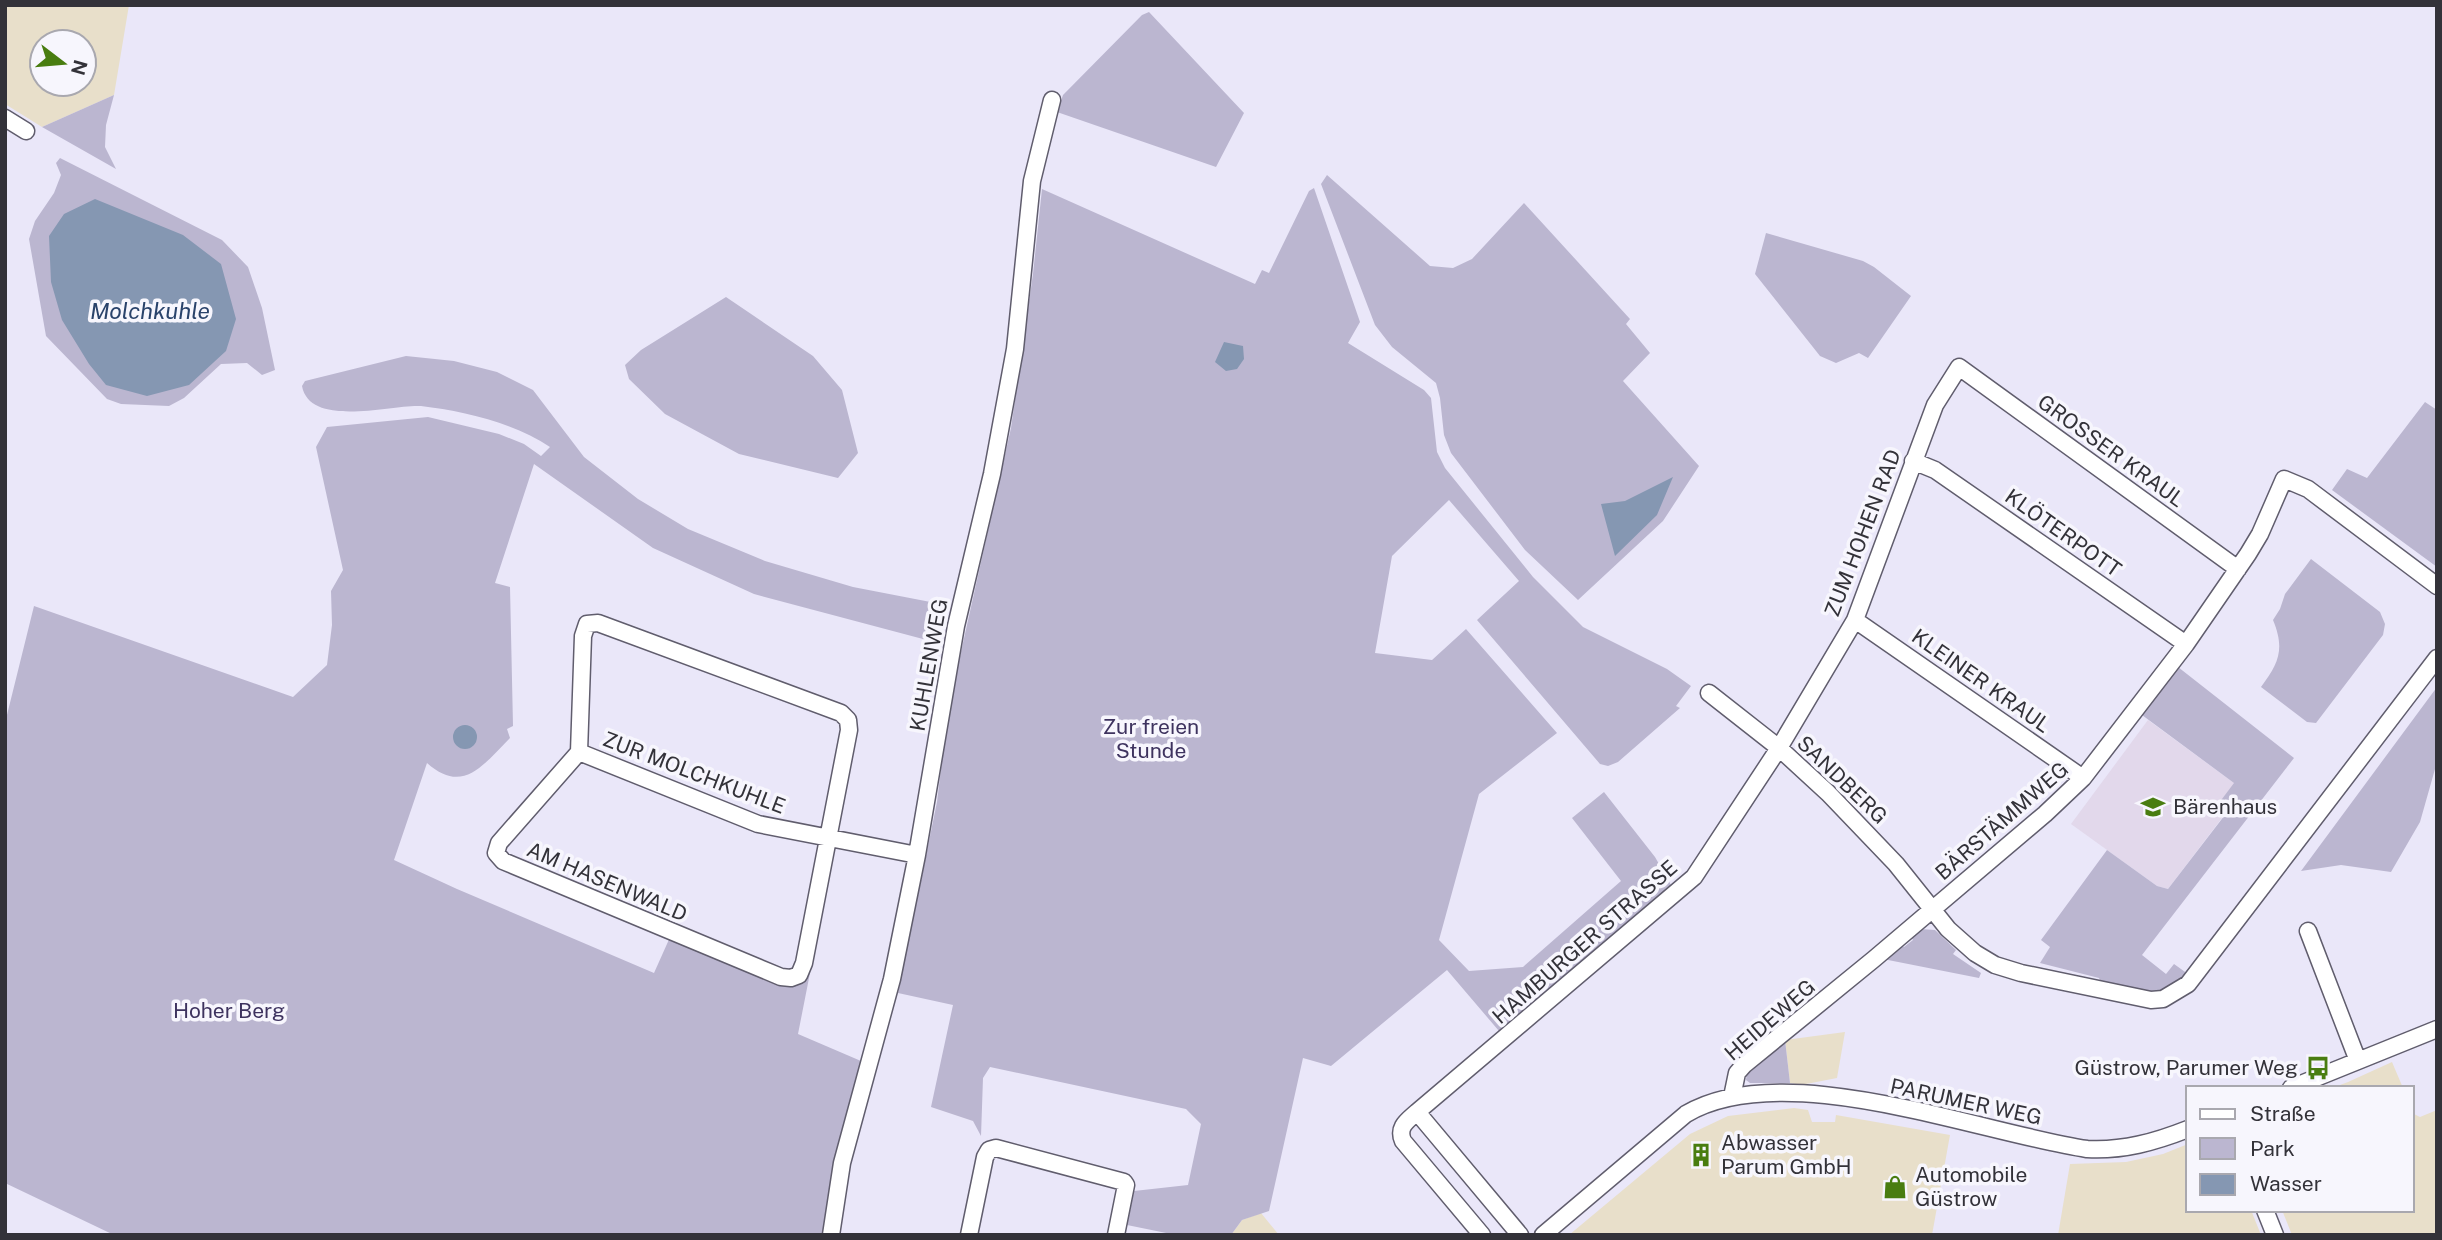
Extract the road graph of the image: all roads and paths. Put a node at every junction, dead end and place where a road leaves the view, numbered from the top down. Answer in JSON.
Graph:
{"nodes":[{"id":1,"x":1052,"y":100,"type":"dead end"},
{"id":2,"x":5,"y":118,"type":"edge"},
{"id":3,"x":26,"y":131,"type":"dead end"},
{"id":4,"x":1959,"y":367,"type":"joint"},
{"id":5,"x":1913,"y":461,"type":"junction"},
{"id":6,"x":2238,"y":569,"type":"junction"},
{"id":7,"x":2437,"y":586,"type":"edge"},
{"id":8,"x":1855,"y":620,"type":"junction"},
{"id":9,"x":2186,"y":644,"type":"junction"},
{"id":10,"x":2437,"y":658,"type":"edge"},
{"id":11,"x":1709,"y":694,"type":"dead end"},
{"id":12,"x":1779,"y":748,"type":"junction"},
{"id":13,"x":579,"y":752,"type":"junction"},
{"id":14,"x":2083,"y":778,"type":"junction"},
{"id":15,"x":827,"y":839,"type":"junction"},
{"id":16,"x":917,"y":855,"type":"junction"},
{"id":17,"x":1933,"y":909,"type":"junction"},
{"id":18,"x":2308,"y":931,"type":"dead end"},
{"id":19,"x":2437,"y":1029,"type":"edge"},
{"id":20,"x":2358,"y":1061,"type":"junction"},
{"id":21,"x":2296,"y":1086,"type":"edge"},
{"id":22,"x":1732,"y":1097,"type":"junction"},
{"id":23,"x":1417,"y":1112,"type":"junction"},
{"id":24,"x":2186,"y":1130,"type":"edge"},
{"id":25,"x":2266,"y":1212,"type":"edge"},
{"id":26,"x":831,"y":1235,"type":"edge"},
{"id":27,"x":969,"y":1235,"type":"edge"},
{"id":28,"x":1116,"y":1235,"type":"edge"},
{"id":29,"x":1482,"y":1235,"type":"edge"},
{"id":30,"x":1520,"y":1235,"type":"edge"},
{"id":31,"x":1543,"y":1235,"type":"edge"},
{"id":32,"x":2275,"y":1235,"type":"edge"}],
"edges":[{"from":1,"to":16,"type":"street","name":"KUHLENWEG"},
{"from":2,"to":3,"type":"street"},
{"from":4,"to":5,"type":"street","name":"ZUM HOHEN RAD"},
{"from":4,"to":6,"type":"street","name":"GROSSER KRAUL"},
{"from":5,"to":8,"type":"street","name":"ZUM HOHEN RAD"},
{"from":5,"to":9,"type":"street","name":"KLÖTERPOTT"},
{"from":6,"to":7,"type":"street","name":"BÄRSTÄMMWEG"},
{"from":6,"to":9,"type":"street","name":"BÄRSTÄMMWEG"},
{"from":8,"to":12,"type":"street","name":"ZUM HOHEN RAD"},
{"from":8,"to":14,"type":"street","name":"KLEINER KRAUL"},
{"from":9,"to":14,"type":"street","name":"BÄRSTÄMMWEG"},
{"from":10,"to":17,"type":"street","name":"BÄRSTÄMMWEG"},
{"from":11,"to":12,"type":"street","name":"SANDBERG"},
{"from":12,"to":17,"type":"street","name":"SANDBERG"},
{"from":12,"to":23,"type":"street","name":"HAMBURGER STRASSE"},
{"from":13,"to":15,"type":"street","name":"ZUR MOLCHKUHLE"},
{"from":13,"to":15,"type":"street","name":"AM HASENWALD"},
{"from":13,"to":15,"type":"street","name":"AM HASENWALD"},
{"from":14,"to":17,"type":"street","name":"BÄRSTÄMMWEG"},
{"from":15,"to":16,"type":"street","name":"ZUR MOLCHKUHLE"},
{"from":16,"to":26,"type":"street","name":"KUHLENWEG"},
{"from":17,"to":22,"type":"street","name":"HEIDEWEG"},
{"from":18,"to":20,"type":"street"},
{"from":19,"to":20,"type":"street"},
{"from":20,"to":21,"type":"street"},
{"from":22,"to":24,"type":"street","name":"PARUMER WEG"},
{"from":22,"to":31,"type":"street","name":"HEIDEWEG"},
{"from":23,"to":29,"type":"street"},
{"from":23,"to":30,"type":"street"},
{"from":25,"to":32,"type":"street"},
{"from":27,"to":28,"type":"street"}]}
